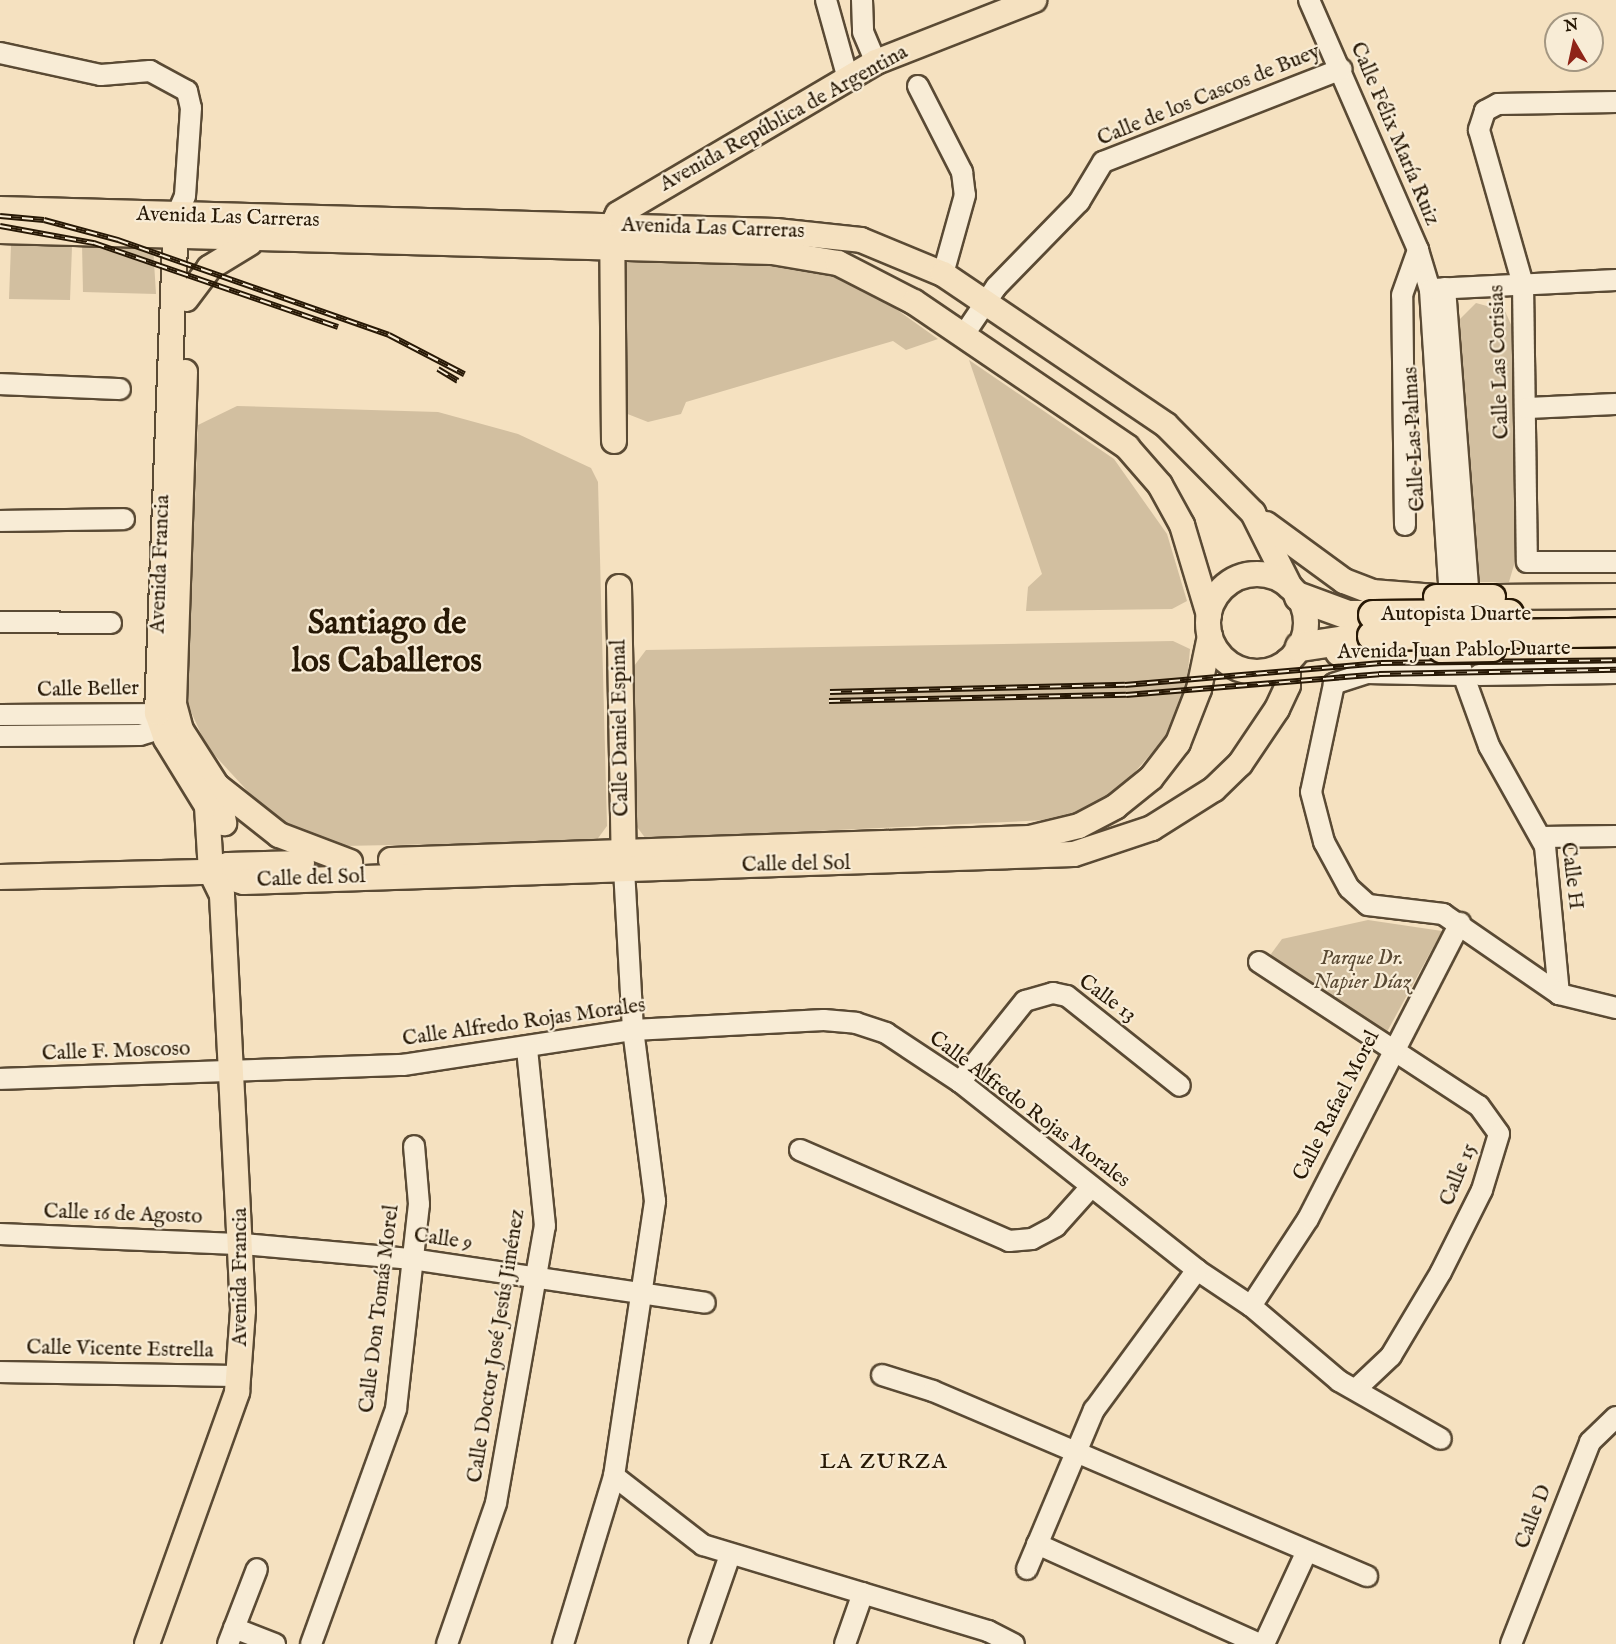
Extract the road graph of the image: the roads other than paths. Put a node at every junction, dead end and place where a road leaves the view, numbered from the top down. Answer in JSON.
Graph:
{"nodes":[{"id":1,"x":826,"y":0,"type":"edge"},
{"id":2,"x":862,"y":0,"type":"edge"},
{"id":3,"x":1034,"y":0,"type":"edge"},
{"id":4,"x":1309,"y":0,"type":"edge"},
{"id":5,"x":0,"y":53,"type":"edge"},
{"id":6,"x":876,"y":62,"type":"junction"},
{"id":7,"x":1341,"y":69,"type":"junction"},
{"id":8,"x":848,"y":79,"type":"junction"},
{"id":9,"x":918,"y":86,"type":"dead end"},
{"id":10,"x":1616,"y":102,"type":"edge"},
{"id":11,"x":0,"y":209,"type":"edge"},
{"id":12,"x":179,"y":229,"type":"junction"},
{"id":13,"x":0,"y":231,"type":"edge"},
{"id":14,"x":613,"y":237,"type":"junction"},
{"id":15,"x":253,"y":242,"type":"junction"},
{"id":16,"x":1418,"y":250,"type":"junction"},
{"id":17,"x":943,"y":274,"type":"junction"},
{"id":18,"x":1616,"y":280,"type":"edge"},
{"id":19,"x":1523,"y":284,"type":"junction"},
{"id":20,"x":1438,"y":289,"type":"junction"},
{"id":21,"x":186,"y":299,"type":"junction"},
{"id":22,"x":986,"y":300,"type":"junction"},
{"id":23,"x":963,"y":336,"type":"junction"},
{"id":24,"x":0,"y":384,"type":"edge"},
{"id":25,"x":120,"y":389,"type":"dead end"},
{"id":26,"x":1616,"y":404,"type":"edge"},
{"id":27,"x":1527,"y":408,"type":"junction"},
{"id":28,"x":614,"y":441,"type":"dead end"},
{"id":29,"x":1253,"y":513,"type":"junction"},
{"id":30,"x":124,"y":519,"type":"dead end"},
{"id":31,"x":0,"y":520,"type":"edge"},
{"id":32,"x":1405,"y":525,"type":"dead end"},
{"id":33,"x":1616,"y":562,"type":"edge"},
{"id":34,"x":619,"y":587,"type":"dead end"},
{"id":35,"x":1451,"y":589,"type":"junction"},
{"id":36,"x":1294,"y":592,"type":"junction"},
{"id":37,"x":1616,"y":596,"type":"edge"},
{"id":38,"x":1372,"y":614,"type":"junction"},
{"id":39,"x":1616,"y":614,"type":"edge"},
{"id":40,"x":0,"y":622,"type":"edge"},
{"id":41,"x":111,"y":622,"type":"dead end"},
{"id":42,"x":1209,"y":625,"type":"junction"},
{"id":43,"x":1616,"y":632,"type":"edge"},
{"id":44,"x":1616,"y":647,"type":"edge"},
{"id":45,"x":1293,"y":655,"type":"junction"},
{"id":46,"x":1469,"y":663,"type":"junction"},
{"id":47,"x":1616,"y":673,"type":"edge"},
{"id":48,"x":0,"y":715,"type":"edge"},
{"id":49,"x":168,"y":720,"type":"junction"},
{"id":50,"x":0,"y":736,"type":"edge"},
{"id":51,"x":217,"y":786,"type":"junction"},
{"id":52,"x":1616,"y":836,"type":"edge"},
{"id":53,"x":1542,"y":837,"type":"junction"},
{"id":54,"x":921,"y":852,"type":"junction"},
{"id":55,"x":623,"y":860,"type":"junction"},
{"id":56,"x":350,"y":862,"type":"junction"},
{"id":57,"x":0,"y":877,"type":"edge"},
{"id":58,"x":223,"y":878,"type":"junction"},
{"id":59,"x":1460,"y":923,"type":"junction"},
{"id":60,"x":1258,"y":962,"type":"dead end"},
{"id":61,"x":1559,"y":994,"type":"junction"},
{"id":62,"x":1616,"y":1008,"type":"edge"},
{"id":63,"x":633,"y":1030,"type":"junction"},
{"id":64,"x":526,"y":1048,"type":"junction"},
{"id":65,"x":1390,"y":1052,"type":"junction"},
{"id":66,"x":234,"y":1071,"type":"junction"},
{"id":67,"x":0,"y":1079,"type":"edge"},
{"id":68,"x":960,"y":1082,"type":"junction"},
{"id":69,"x":1180,"y":1086,"type":"dead end"},
{"id":70,"x":414,"y":1146,"type":"dead end"},
{"id":71,"x":800,"y":1150,"type":"dead end"},
{"id":72,"x":1091,"y":1187,"type":"junction"},
{"id":73,"x":0,"y":1234,"type":"edge"},
{"id":74,"x":243,"y":1244,"type":"junction"},
{"id":75,"x":412,"y":1259,"type":"junction"},
{"id":76,"x":1197,"y":1270,"type":"junction"},
{"id":77,"x":535,"y":1278,"type":"junction"},
{"id":78,"x":642,"y":1293,"type":"junction"},
{"id":79,"x":705,"y":1303,"type":"dead end"},
{"id":80,"x":1251,"y":1306,"type":"junction"},
{"id":81,"x":0,"y":1372,"type":"edge"},
{"id":82,"x":882,"y":1375,"type":"dead end"},
{"id":83,"x":240,"y":1376,"type":"junction"},
{"id":84,"x":1356,"y":1389,"type":"junction"},
{"id":85,"x":1616,"y":1418,"type":"edge"},
{"id":86,"x":1441,"y":1439,"type":"dead end"},
{"id":87,"x":1077,"y":1453,"type":"junction"},
{"id":88,"x":614,"y":1476,"type":"junction"},
{"id":89,"x":1037,"y":1544,"type":"junction"},
{"id":90,"x":1307,"y":1551,"type":"junction"},
{"id":91,"x":730,"y":1555,"type":"junction"},
{"id":92,"x":256,"y":1569,"type":"dead end"},
{"id":93,"x":1028,"y":1569,"type":"dead end"},
{"id":94,"x":1367,"y":1576,"type":"dead end"},
{"id":95,"x":863,"y":1593,"type":"junction"},
{"id":96,"x":231,"y":1636,"type":"edge"},
{"id":97,"x":986,"y":1637,"type":"edge"},
{"id":98,"x":147,"y":1644,"type":"edge"},
{"id":99,"x":275,"y":1644,"type":"edge"},
{"id":100,"x":312,"y":1644,"type":"edge"},
{"id":101,"x":447,"y":1644,"type":"edge"},
{"id":102,"x":563,"y":1644,"type":"edge"},
{"id":103,"x":699,"y":1644,"type":"edge"},
{"id":104,"x":844,"y":1644,"type":"edge"},
{"id":105,"x":1014,"y":1644,"type":"edge"},
{"id":106,"x":1259,"y":1644,"type":"edge"},
{"id":107,"x":1264,"y":1644,"type":"edge"},
{"id":108,"x":1511,"y":1644,"type":"edge"}],
"edges":[{"from":1,"to":8,"type":"street"},
{"from":2,"to":6,"type":"street"},
{"from":3,"to":6,"type":"main road","name":"Avenida República de Argentina"},
{"from":4,"to":7,"type":"street","name":"Calle Félix María Ruiz"},
{"from":5,"to":12,"type":"street"},
{"from":6,"to":8,"type":"main road","name":"Avenida República de Argentina"},
{"from":7,"to":16,"type":"street","name":"Calle Félix María Ruiz"},
{"from":7,"to":22,"type":"street","name":"Calle de los Cascos de Buey"},
{"from":8,"to":14,"type":"main road","name":"Avenida República de Argentina"},
{"from":9,"to":17,"type":"street"},
{"from":10,"to":19,"type":"street","name":"Calle Las Corisias"},
{"from":11,"to":12,"type":"main road","name":"Avenida Las Carreras"},
{"from":12,"to":13,"type":"main road","name":"Avenida Las Carreras"},
{"from":12,"to":14,"type":"main road","name":"Avenida Las Carreras"},
{"from":12,"to":15,"type":"main road","name":"Avenida Las Carreras"},
{"from":12,"to":21,"type":"main road","name":"Avenida Francia"},
{"from":12,"to":49,"type":"main road","name":"Avenida Francia"},
{"from":14,"to":15,"type":"main road","name":"Avenida Las Carreras"},
{"from":14,"to":17,"type":"main road","name":"Avenida Las Carreras"},
{"from":14,"to":23,"type":"main road","name":"Avenida Las Carreras"},
{"from":14,"to":28,"type":"main road"},
{"from":15,"to":21,"type":"main road"},
{"from":16,"to":20,"type":"street","name":"Calle Félix María Ruiz"},
{"from":16,"to":32,"type":"street"},
{"from":17,"to":22,"type":"main road","name":"Avenida Las Carreras"},
{"from":18,"to":19,"type":"street"},
{"from":19,"to":20,"type":"street"},
{"from":19,"to":27,"type":"street","name":"Calle Las Corisias"},
{"from":20,"to":35,"type":"street","name":"Calle Las Palmas"},
{"from":21,"to":49,"type":"main road","name":"Avenida Francia"},
{"from":22,"to":23,"type":"street","name":"Calle de los Cascos de Buey"},
{"from":22,"to":29,"type":"main road","name":"Avenida Las Carreras"},
{"from":23,"to":42,"type":"main road","name":"Avenida Las Carreras"},
{"from":24,"to":25,"type":"street"},
{"from":26,"to":27,"type":"street"},
{"from":27,"to":33,"type":"street","name":"Calle Las Corisias"},
{"from":29,"to":36,"type":"main road","name":"Avenida Las Carreras"},
{"from":29,"to":38,"type":"main road"},
{"from":30,"to":31,"type":"street"},
{"from":34,"to":55,"type":"main road","name":"Calle Daniel Espinal"},
{"from":35,"to":37,"type":"main road","bridge":true},
{"from":35,"to":38,"type":"main road"},
{"from":36,"to":38,"type":"highway","name":"Autopista Duarte"},
{"from":36,"to":42,"type":"main road"},
{"from":36,"to":45,"type":"main road"},
{"from":38,"to":39,"type":"highway","name":"Autopista Duarte","bridge":true},
{"from":38,"to":43,"type":"highway","name":"Autopista Duarte","bridge":true},
{"from":38,"to":45,"type":"highway","name":"Autopista Duarte"},
{"from":40,"to":41,"type":"street"},
{"from":42,"to":45,"type":"main road"},
{"from":42,"to":54,"type":"main road","name":"Calle del Sol"},
{"from":44,"to":46,"type":"main road","name":"Avenida Juan Pablo Duarte"},
{"from":45,"to":46,"type":"main road","name":"Avenida Juan Pablo Duarte"},
{"from":45,"to":54,"type":"main road","name":"Calle del Sol"},
{"from":46,"to":47,"type":"street"},
{"from":46,"to":53,"type":"street","name":"Calle H"},
{"from":46,"to":59,"type":"street"},
{"from":48,"to":49,"type":"street","name":"Calle Beller"},
{"from":49,"to":50,"type":"street"},
{"from":49,"to":51,"type":"main road","name":"Avenida Francia"},
{"from":49,"to":58,"type":"main road","name":"Avenida Francia"},
{"from":51,"to":56,"type":"main road"},
{"from":51,"to":58,"type":"main road","name":"Avenida Francia"},
{"from":52,"to":53,"type":"street"},
{"from":53,"to":61,"type":"street","name":"Calle H"},
{"from":54,"to":55,"type":"main road","name":"Calle del Sol"},
{"from":55,"to":56,"type":"main road","name":"Calle del Sol"},
{"from":55,"to":58,"type":"main road","name":"Calle del Sol"},
{"from":55,"to":63,"type":"street"},
{"from":56,"to":58,"type":"main road","name":"Calle del Sol"},
{"from":57,"to":58,"type":"main road","name":"Calle del Sol"},
{"from":58,"to":66,"type":"main road","name":"Avenida Francia"},
{"from":59,"to":61,"type":"street"},
{"from":59,"to":65,"type":"street","name":"Calle Rafael Morel"},
{"from":60,"to":65,"type":"street","name":"Calle 15"},
{"from":61,"to":62,"type":"street"},
{"from":63,"to":64,"type":"street","name":"Calle Alfredo Rojas Morales"},
{"from":63,"to":68,"type":"street","name":"Calle Alfredo Rojas Morales"},
{"from":63,"to":78,"type":"street"},
{"from":64,"to":66,"type":"street","name":"Calle Alfredo Rojas Morales"},
{"from":64,"to":77,"type":"street","name":"Calle Doctor José Jesús Jiménez"},
{"from":65,"to":80,"type":"street","name":"Calle Rafael Morel"},
{"from":65,"to":84,"type":"street","name":"Calle 15"},
{"from":66,"to":67,"type":"street","name":"Calle F. Moscoso"},
{"from":66,"to":74,"type":"main road","name":"Avenida Francia"},
{"from":68,"to":69,"type":"street","name":"Calle 13"},
{"from":68,"to":72,"type":"street","name":"Calle Alfredo Rojas Morales"},
{"from":70,"to":75,"type":"street","name":"Calle Don Tomás Morel"},
{"from":71,"to":72,"type":"street"},
{"from":72,"to":76,"type":"street","name":"Calle Alfredo Rojas Morales"},
{"from":73,"to":74,"type":"street","name":"Calle 16 de Agosto"},
{"from":74,"to":75,"type":"street","name":"Calle 9"},
{"from":74,"to":83,"type":"main road","name":"Avenida Francia"},
{"from":75,"to":77,"type":"street","name":"Calle 9"},
{"from":75,"to":100,"type":"street","name":"Calle Don Tomás Morel"},
{"from":76,"to":80,"type":"street","name":"Calle Alfredo Rojas Morales"},
{"from":76,"to":87,"type":"street"},
{"from":77,"to":78,"type":"street","name":"Calle 9"},
{"from":77,"to":101,"type":"street","name":"Calle Doctor José Jesús Jiménez"},
{"from":78,"to":79,"type":"street","name":"Calle 9"},
{"from":78,"to":88,"type":"street"},
{"from":80,"to":84,"type":"street","name":"Calle Alfredo Rojas Morales"},
{"from":81,"to":83,"type":"street","name":"Calle Vicente Estrella"},
{"from":82,"to":87,"type":"street"},
{"from":83,"to":98,"type":"main road","name":"Avenida Francia"},
{"from":84,"to":86,"type":"street","name":"Calle Alfredo Rojas Morales"},
{"from":85,"to":108,"type":"street","name":"Calle D"},
{"from":87,"to":89,"type":"street"},
{"from":87,"to":90,"type":"street"},
{"from":88,"to":91,"type":"street"},
{"from":88,"to":102,"type":"street"},
{"from":89,"to":93,"type":"street"},
{"from":89,"to":106,"type":"street"},
{"from":90,"to":94,"type":"street"},
{"from":90,"to":107,"type":"street"},
{"from":91,"to":95,"type":"street"},
{"from":91,"to":103,"type":"street"},
{"from":92,"to":96,"type":"street"},
{"from":95,"to":97,"type":"street"},
{"from":95,"to":104,"type":"street"},
{"from":96,"to":99,"type":"street"},
{"from":97,"to":105,"type":"street"}]}
